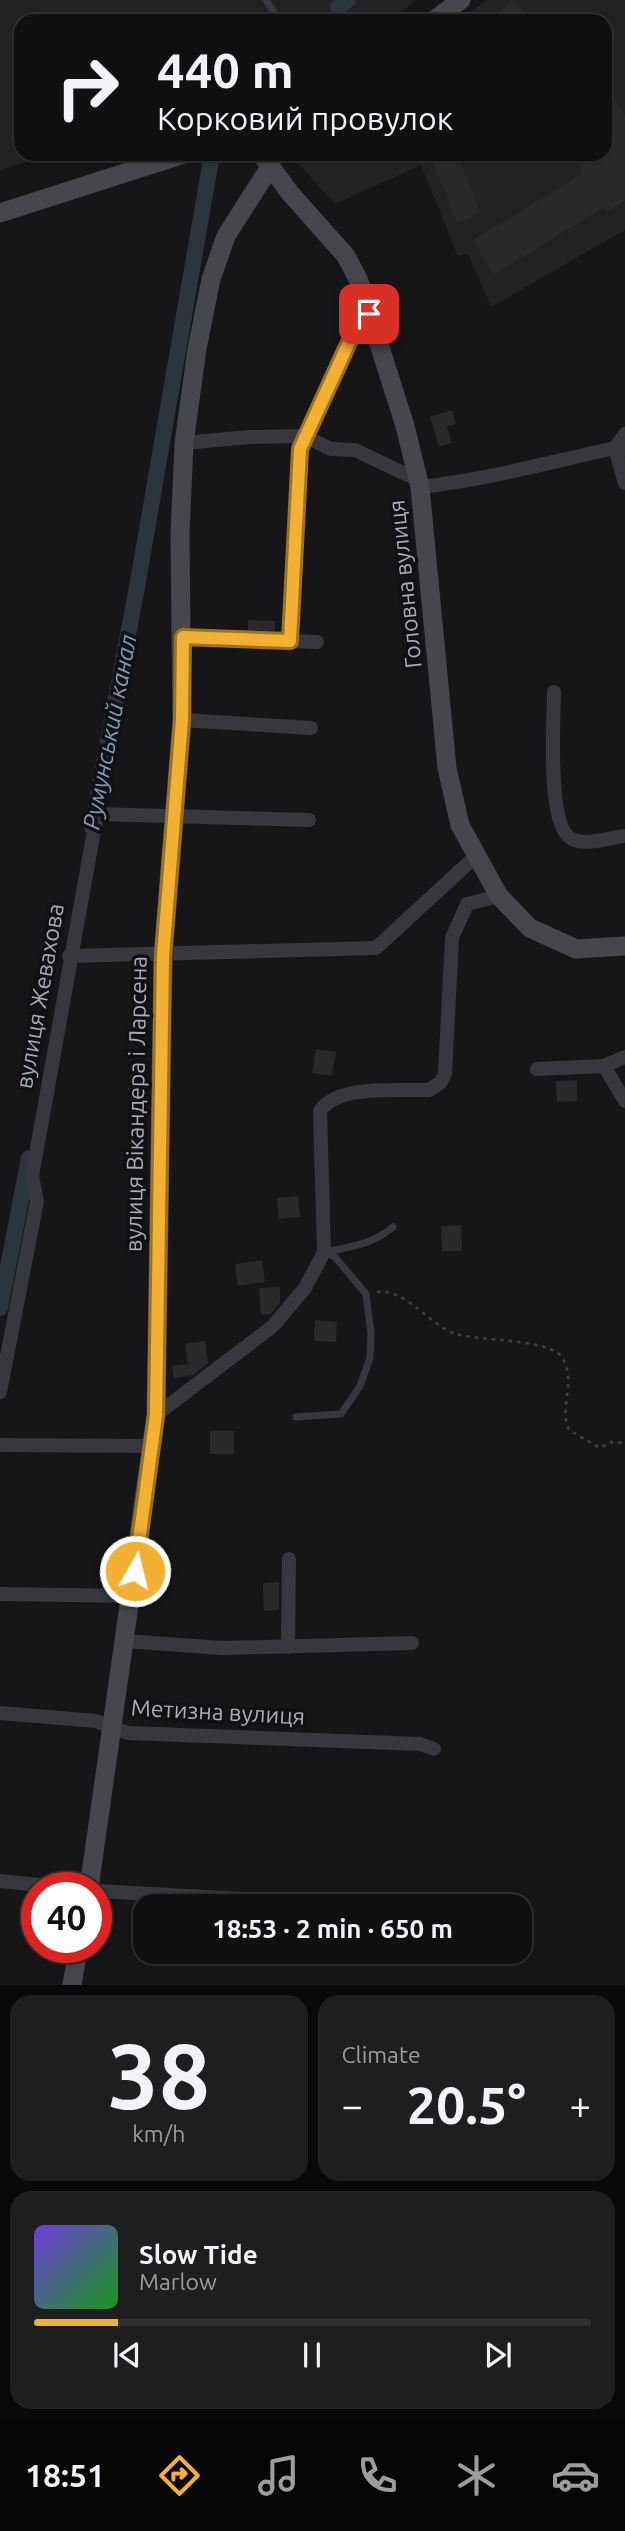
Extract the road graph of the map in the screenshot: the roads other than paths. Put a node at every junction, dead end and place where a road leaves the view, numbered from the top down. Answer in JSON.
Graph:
{"nodes":[{"id":1,"x":461,"y":0,"type":"edge"},
{"id":2,"x":442,"y":14,"type":"edge"},
{"id":3,"x":162,"y":161,"type":"edge"},
{"id":4,"x":265,"y":161,"type":"edge"},
{"id":5,"x":267,"y":161,"type":"edge"},
{"id":6,"x":0,"y":213,"type":"edge"},
{"id":7,"x":369,"y":314,"type":"junction"},
{"id":8,"x":625,"y":434,"type":"edge"},
{"id":9,"x":304,"y":436,"type":"junction"},
{"id":10,"x":184,"y":443,"type":"junction"},
{"id":11,"x":620,"y":449,"type":"edge"},
{"id":12,"x":625,"y":483,"type":"edge"},
{"id":13,"x":419,"y":484,"type":"junction"},
{"id":14,"x":183,"y":637,"type":"junction"},
{"id":15,"x":290,"y":641,"type":"junction"},
{"id":16,"x":317,"y":642,"type":"dead end"},
{"id":17,"x":554,"y":692,"type":"dead end"},
{"id":18,"x":182,"y":720,"type":"junction"},
{"id":19,"x":311,"y":728,"type":"dead end"},
{"id":20,"x":172,"y":816,"type":"junction"},
{"id":21,"x":309,"y":820,"type":"dead end"},
{"id":22,"x":625,"y":836,"type":"edge"},
{"id":23,"x":476,"y":856,"type":"junction"},
{"id":24,"x":499,"y":896,"type":"junction"},
{"id":25,"x":625,"y":946,"type":"edge"},
{"id":26,"x":69,"y":956,"type":"junction"},
{"id":27,"x":163,"y":956,"type":"junction"},
{"id":28,"x":625,"y":1057,"type":"edge"},
{"id":29,"x":604,"y":1066,"type":"junction"},
{"id":30,"x":537,"y":1069,"type":"dead end"},
{"id":31,"x":625,"y":1101,"type":"edge"},
{"id":32,"x":393,"y":1227,"type":"dead end"},
{"id":33,"x":324,"y":1252,"type":"junction"},
{"id":34,"x":0,"y":1392,"type":"edge"},
{"id":35,"x":156,"y":1415,"type":"junction"},
{"id":36,"x":296,"y":1417,"type":"dead end"},
{"id":37,"x":0,"y":1446,"type":"edge"},
{"id":38,"x":152,"y":1446,"type":"junction"},
{"id":39,"x":289,"y":1559,"type":"dead end"},
{"id":40,"x":0,"y":1594,"type":"edge"},
{"id":41,"x":132,"y":1596,"type":"junction"},
{"id":42,"x":125,"y":1641,"type":"junction"},
{"id":43,"x":412,"y":1643,"type":"dead end"},
{"id":44,"x":288,"y":1647,"type":"junction"},
{"id":45,"x":0,"y":1713,"type":"edge"},
{"id":46,"x":113,"y":1728,"type":"junction"},
{"id":47,"x":434,"y":1749,"type":"dead end"},
{"id":48,"x":91,"y":1872,"type":"edge"},
{"id":49,"x":0,"y":1881,"type":"edge"},
{"id":50,"x":21,"y":1883,"type":"edge"},
{"id":51,"x":112,"y":1892,"type":"edge"},
{"id":52,"x":150,"y":1894,"type":"edge"},
{"id":53,"x":76,"y":1963,"type":"edge"},
{"id":54,"x":72,"y":1985,"type":"edge"}],
"edges":[{"from":1,"to":2,"type":"street"},
{"from":3,"to":6,"type":"street"},
{"from":4,"to":10,"type":"street","name":"вулиця Вікандера і Ларсена"},
{"from":5,"to":7,"type":"street","name":"Головна вулиця"},
{"from":7,"to":9,"type":"street"},
{"from":7,"to":13,"type":"street","name":"Головна вулиця"},
{"from":8,"to":11,"type":"street"},
{"from":9,"to":10,"type":"street"},
{"from":9,"to":13,"type":"street"},
{"from":9,"to":15,"type":"street"},
{"from":10,"to":14,"type":"street","name":"вулиця Вікандера і Ларсена"},
{"from":11,"to":12,"type":"street"},
{"from":11,"to":13,"type":"street"},
{"from":13,"to":23,"type":"street","name":"Головна вулиця"},
{"from":14,"to":15,"type":"street"},
{"from":14,"to":18,"type":"street","name":"вулиця Вікандера і Ларсена"},
{"from":15,"to":16,"type":"street"},
{"from":17,"to":22,"type":"street"},
{"from":18,"to":19,"type":"street"},
{"from":18,"to":20,"type":"street","name":"вулиця Вікандера і Ларсена"},
{"from":20,"to":21,"type":"street"},
{"from":20,"to":26,"type":"street","name":"вулиця Жевахова"},
{"from":20,"to":27,"type":"street","name":"вулиця Вікандера і Ларсена"},
{"from":23,"to":24,"type":"street","name":"Головна вулиця"},
{"from":23,"to":27,"type":"street"},
{"from":24,"to":25,"type":"street","name":"Головна вулиця"},
{"from":24,"to":33,"type":"street"},
{"from":26,"to":27,"type":"street"},
{"from":26,"to":34,"type":"street","name":"вулиця Жевахова"},
{"from":27,"to":35,"type":"street","name":"вулиця Вікандера і Ларсена"},
{"from":28,"to":29,"type":"street"},
{"from":29,"to":30,"type":"street"},
{"from":29,"to":31,"type":"street"},
{"from":32,"to":33,"type":"lane"},
{"from":33,"to":35,"type":"street"},
{"from":33,"to":36,"type":"lane"},
{"from":35,"to":38,"type":"street","name":"вулиця Вікандера і Ларсена"},
{"from":37,"to":38,"type":"street"},
{"from":38,"to":41,"type":"street","name":"вулиця Вікандера і Ларсена"},
{"from":39,"to":44,"type":"street"},
{"from":40,"to":41,"type":"street"},
{"from":41,"to":42,"type":"street","name":"вулиця Вікандера і Ларсена"},
{"from":42,"to":44,"type":"street"},
{"from":42,"to":46,"type":"street","name":"вулиця Вікандера і Ларсена"},
{"from":43,"to":44,"type":"street"},
{"from":45,"to":46,"type":"street","name":"Метизна вулиця"},
{"from":46,"to":47,"type":"street","name":"Метизна вулиця"},
{"from":46,"to":48,"type":"street","name":"вулиця Вікандера і Ларсена"},
{"from":49,"to":50,"type":"street"},
{"from":51,"to":52,"type":"street"},
{"from":53,"to":54,"type":"street"}]}
